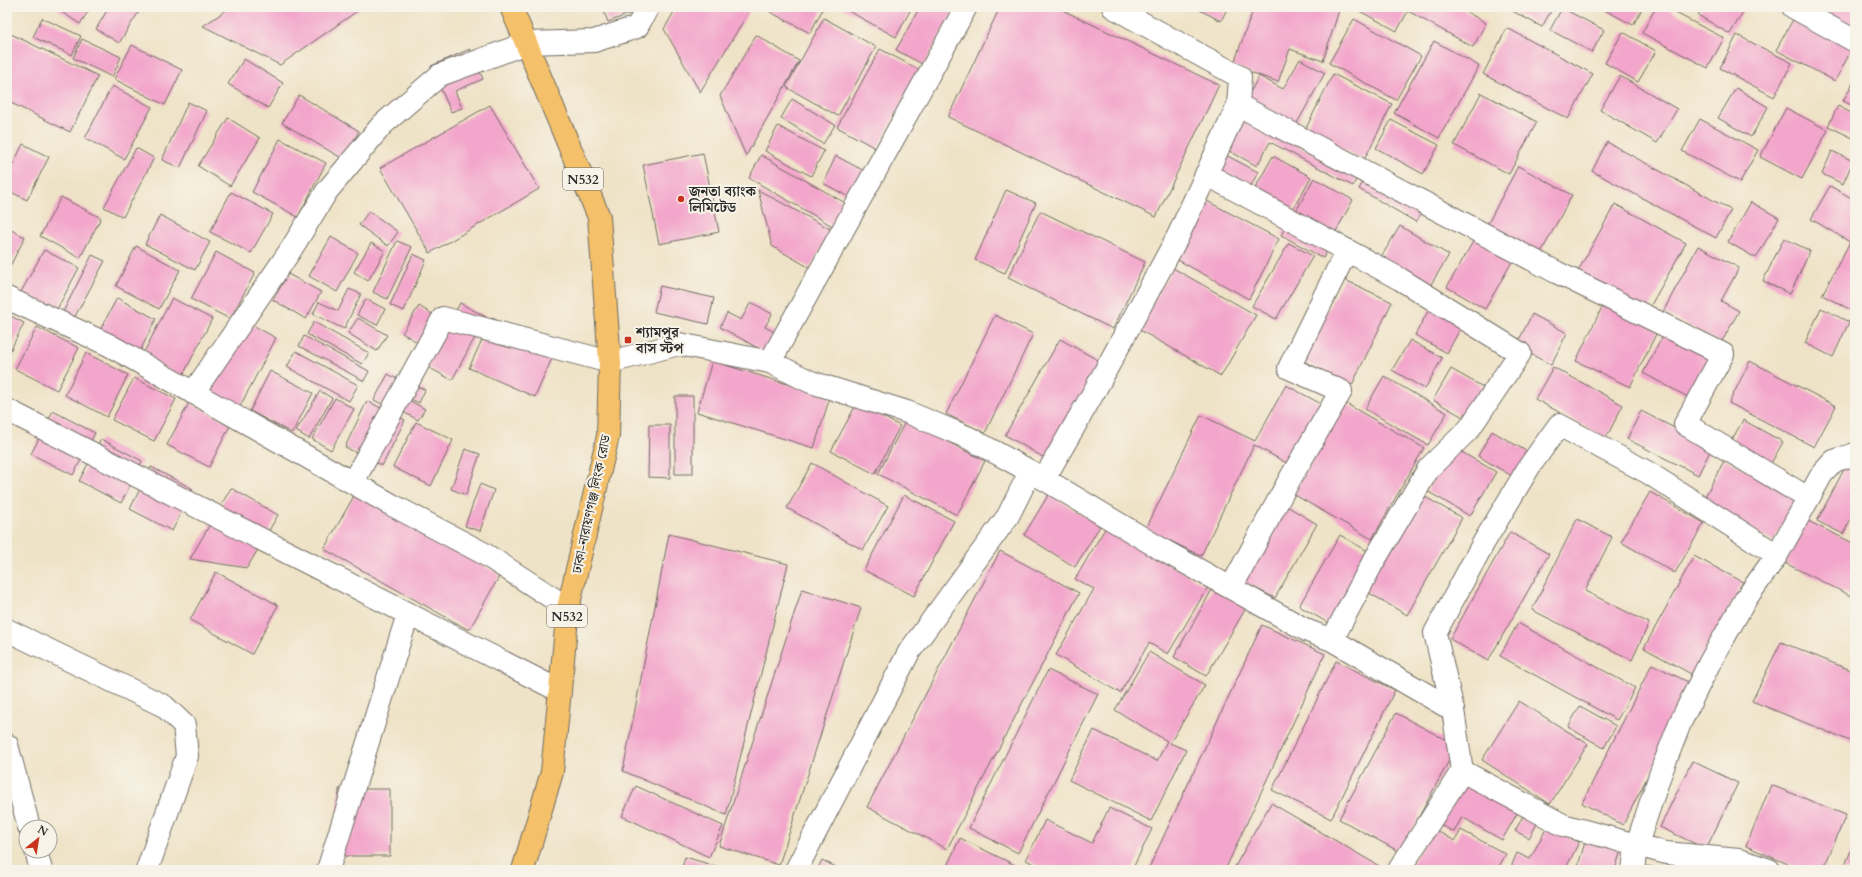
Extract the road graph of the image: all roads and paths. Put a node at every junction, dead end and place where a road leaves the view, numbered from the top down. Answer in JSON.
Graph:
{"nodes":[{"id":1,"x":511,"y":7,"type":"edge"},
{"id":2,"x":648,"y":7,"type":"edge"},
{"id":3,"x":966,"y":7,"type":"edge"},
{"id":4,"x":1112,"y":7,"type":"edge"},
{"id":5,"x":1794,"y":7,"type":"edge"},
{"id":6,"x":1855,"y":41,"type":"edge"},
{"id":7,"x":527,"y":43,"type":"junction"},
{"id":8,"x":1238,"y":105,"type":"junction"},
{"id":9,"x":1206,"y":174,"type":"junction"},
{"id":10,"x":1347,"y":250,"type":"junction"},
{"id":11,"x":7,"y":298,"type":"edge"},
{"id":12,"x":610,"y":362,"type":"junction"},
{"id":13,"x":770,"y":362,"type":"junction"},
{"id":14,"x":193,"y":393,"type":"junction"},
{"id":15,"x":7,"y":410,"type":"edge"},
{"id":16,"x":1855,"y":454,"type":"edge"},
{"id":17,"x":1037,"y":476,"type":"junction"},
{"id":18,"x":353,"y":482,"type":"junction"},
{"id":19,"x":1808,"y":498,"type":"junction"},
{"id":20,"x":1777,"y":555,"type":"junction"},
{"id":21,"x":1231,"y":588,"type":"junction"},
{"id":22,"x":568,"y":608,"type":"junction"},
{"id":23,"x":408,"y":614,"type":"junction"},
{"id":24,"x":7,"y":630,"type":"edge"},
{"id":25,"x":1332,"y":640,"type":"junction"},
{"id":26,"x":560,"y":691,"type":"junction"},
{"id":27,"x":1453,"y":710,"type":"junction"},
{"id":28,"x":7,"y":745,"type":"edge"},
{"id":29,"x":1462,"y":771,"type":"junction"},
{"id":30,"x":27,"y":819,"type":"edge"},
{"id":31,"x":1636,"y":846,"type":"junction"},
{"id":32,"x":38,"y":859,"type":"edge"},
{"id":33,"x":41,"y":870,"type":"edge"},
{"id":34,"x":147,"y":870,"type":"edge"},
{"id":35,"x":328,"y":870,"type":"edge"},
{"id":36,"x":523,"y":870,"type":"edge"},
{"id":37,"x":796,"y":870,"type":"edge"},
{"id":38,"x":1399,"y":870,"type":"edge"},
{"id":39,"x":1633,"y":870,"type":"edge"},
{"id":40,"x":1769,"y":870,"type":"edge"}],
"edges":[{"from":1,"to":7,"type":"highway","name":"ঢাকা-নারায়ণগঞ্জ লিংক রোড","number":"N532"},
{"from":2,"to":7,"type":"street"},
{"from":3,"to":13,"type":"street"},
{"from":4,"to":8,"type":"street"},
{"from":5,"to":6,"type":"street"},
{"from":7,"to":12,"type":"highway","name":"ঢাকা-নারায়ণগঞ্জ লিংক রোড","number":"N532"},
{"from":7,"to":14,"type":"street"},
{"from":8,"to":9,"type":"street"},
{"from":8,"to":19,"type":"street"},
{"from":9,"to":10,"type":"street"},
{"from":9,"to":17,"type":"street"},
{"from":10,"to":21,"type":"street"},
{"from":10,"to":25,"type":"street"},
{"from":11,"to":14,"type":"street"},
{"from":12,"to":13,"type":"street"},
{"from":12,"to":18,"type":"street"},
{"from":12,"to":22,"type":"highway","name":"ঢাকা-নারায়ণগঞ্জ লিংক রোড","number":"N532"},
{"from":13,"to":17,"type":"street"},
{"from":14,"to":18,"type":"street"},
{"from":15,"to":23,"type":"street"},
{"from":16,"to":19,"type":"street"},
{"from":17,"to":21,"type":"street"},
{"from":17,"to":37,"type":"street"},
{"from":18,"to":22,"type":"street"},
{"from":19,"to":20,"type":"street"},
{"from":20,"to":27,"type":"street"},
{"from":20,"to":31,"type":"street"},
{"from":21,"to":25,"type":"street"},
{"from":22,"to":26,"type":"highway","name":"ঢাকা-নারায়ণগঞ্জ লিংক রোড","number":"N532"},
{"from":23,"to":26,"type":"street"},
{"from":23,"to":35,"type":"street"},
{"from":24,"to":34,"type":"street"},
{"from":25,"to":27,"type":"street"},
{"from":26,"to":36,"type":"highway","name":"ঢাকা-নারায়ণগঞ্জ লিংক রোড","number":"N532"},
{"from":27,"to":29,"type":"street"},
{"from":28,"to":30,"type":"street"},
{"from":29,"to":31,"type":"street"},
{"from":29,"to":38,"type":"street"},
{"from":31,"to":39,"type":"street"},
{"from":31,"to":40,"type":"street"},
{"from":32,"to":33,"type":"street"}]}
